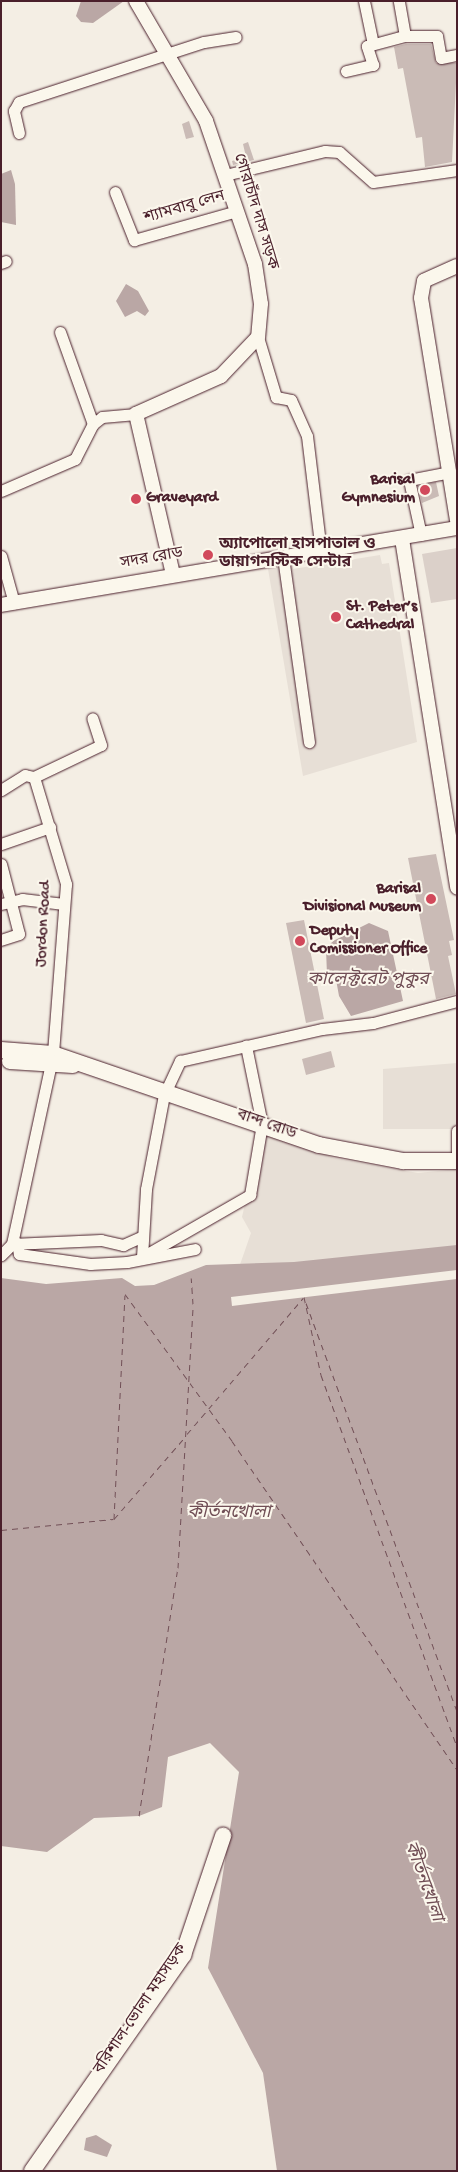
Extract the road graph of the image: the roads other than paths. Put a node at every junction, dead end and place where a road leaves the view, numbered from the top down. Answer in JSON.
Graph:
{"nodes":[{"id":1,"x":136,"y":1,"type":"edge"},
{"id":2,"x":364,"y":1,"type":"edge"},
{"id":3,"x":399,"y":1,"type":"edge"},
{"id":4,"x":405,"y":36,"type":"junction"},
{"id":5,"x":236,"y":37,"type":"dead end"},
{"id":6,"x":373,"y":44,"type":"junction"},
{"id":7,"x":457,"y":55,"type":"edge"},
{"id":8,"x":167,"y":56,"type":"junction"},
{"id":9,"x":346,"y":71,"type":"dead end"},
{"id":10,"x":19,"y":133,"type":"dead end"},
{"id":11,"x":457,"y":170,"type":"edge"},
{"id":12,"x":225,"y":175,"type":"junction"},
{"id":13,"x":115,"y":192,"type":"dead end"},
{"id":14,"x":237,"y":211,"type":"junction"},
{"id":15,"x":457,"y":266,"type":"edge"},
{"id":16,"x":60,"y":332,"type":"dead end"},
{"id":17,"x":258,"y":337,"type":"junction"},
{"id":18,"x":136,"y":414,"type":"junction"},
{"id":19,"x":93,"y":424,"type":"junction"},
{"id":20,"x":451,"y":463,"type":"edge"},
{"id":21,"x":1,"y":491,"type":"edge"},
{"id":22,"x":457,"y":520,"type":"edge"},
{"id":23,"x":457,"y":528,"type":"edge"},
{"id":24,"x":421,"y":535,"type":"junction"},
{"id":25,"x":402,"y":539,"type":"junction"},
{"id":26,"x":321,"y":551,"type":"junction"},
{"id":27,"x":1,"y":556,"type":"edge"},
{"id":28,"x":283,"y":557,"type":"junction"},
{"id":29,"x":173,"y":574,"type":"junction"},
{"id":30,"x":8,"y":604,"type":"edge"},
{"id":31,"x":92,"y":718,"type":"dead end"},
{"id":32,"x":309,"y":742,"type":"dead end"},
{"id":33,"x":34,"y":777,"type":"junction"},
{"id":34,"x":1,"y":790,"type":"edge"},
{"id":35,"x":50,"y":826,"type":"junction"},
{"id":36,"x":1,"y":844,"type":"edge"},
{"id":37,"x":1,"y":864,"type":"edge"},
{"id":38,"x":457,"y":888,"type":"edge"},
{"id":39,"x":6,"y":903,"type":"edge"},
{"id":40,"x":64,"y":904,"type":"junction"},
{"id":41,"x":1,"y":940,"type":"edge"},
{"id":42,"x":457,"y":1000,"type":"edge"},
{"id":43,"x":246,"y":1046,"type":"junction"},
{"id":44,"x":1,"y":1050,"type":"edge"},
{"id":45,"x":52,"y":1060,"type":"junction"},
{"id":46,"x":1,"y":1061,"type":"edge"},
{"id":47,"x":164,"y":1095,"type":"junction"},
{"id":48,"x":262,"y":1124,"type":"junction"},
{"id":49,"x":457,"y":1131,"type":"edge"},
{"id":50,"x":457,"y":1161,"type":"edge"},
{"id":51,"x":143,"y":1236,"type":"junction"},
{"id":52,"x":14,"y":1243,"type":"junction"},
{"id":53,"x":194,"y":1249,"type":"dead end"},
{"id":54,"x":1,"y":1255,"type":"edge"},
{"id":55,"x":142,"y":1258,"type":"junction"},
{"id":56,"x":223,"y":1836,"type":"dead end"},
{"id":57,"x":32,"y":2171,"type":"edge"}],
"edges":[{"from":1,"to":8,"type":"main road","name":"গোরাচাঁদ দাস সড়ক"},
{"from":2,"to":6,"type":"street"},
{"from":3,"to":4,"type":"street"},
{"from":4,"to":6,"type":"street"},
{"from":4,"to":7,"type":"street"},
{"from":5,"to":8,"type":"street"},
{"from":6,"to":9,"type":"street"},
{"from":8,"to":10,"type":"street"},
{"from":8,"to":12,"type":"main road","name":"গোরাচাঁদ দাস সড়ক"},
{"from":11,"to":12,"type":"street"},
{"from":12,"to":14,"type":"main road","name":"গোরাচাঁদ দাস সড়ক"},
{"from":13,"to":14,"type":"street","name":"শ্যামবাবু লেন"},
{"from":14,"to":17,"type":"main road","name":"গোরাচাঁদ দাস সড়ক"},
{"from":15,"to":20,"type":"main road"},
{"from":16,"to":19,"type":"street"},
{"from":17,"to":18,"type":"main road"},
{"from":17,"to":26,"type":"street"},
{"from":18,"to":19,"type":"street"},
{"from":18,"to":29,"type":"main road"},
{"from":19,"to":21,"type":"street"},
{"from":20,"to":22,"type":"main road"},
{"from":20,"to":24,"type":"street"},
{"from":23,"to":24,"type":"main road","name":"সদর রোড"},
{"from":24,"to":25,"type":"main road","name":"সদর রোড"},
{"from":25,"to":26,"type":"main road","name":"সদর রোড"},
{"from":25,"to":38,"type":"main road"},
{"from":26,"to":28,"type":"main road","name":"সদর রোড"},
{"from":27,"to":30,"type":"street"},
{"from":28,"to":29,"type":"main road","name":"সদর রোড"},
{"from":28,"to":32,"type":"street"},
{"from":29,"to":30,"type":"main road","name":"সদর রোড"},
{"from":31,"to":33,"type":"street"},
{"from":33,"to":34,"type":"street"},
{"from":33,"to":35,"type":"street","name":"Jordon Road"},
{"from":35,"to":36,"type":"street"},
{"from":35,"to":40,"type":"street","name":"Jordon Road"},
{"from":37,"to":39,"type":"street"},
{"from":39,"to":40,"type":"street"},
{"from":39,"to":41,"type":"street"},
{"from":40,"to":45,"type":"street","name":"Jordon Road"},
{"from":42,"to":43,"type":"street"},
{"from":43,"to":47,"type":"street"},
{"from":43,"to":48,"type":"street"},
{"from":44,"to":45,"type":"highway","name":"বান্দ রোড"},
{"from":45,"to":46,"type":"highway","name":"বান্দ রোড"},
{"from":45,"to":47,"type":"highway","name":"বান্দ রোড"},
{"from":45,"to":52,"type":"street","name":"Jordon Road"},
{"from":47,"to":48,"type":"highway","name":"বান্দ রোড"},
{"from":47,"to":51,"type":"street"},
{"from":48,"to":50,"type":"highway","name":"বান্দ রোড"},
{"from":48,"to":55,"type":"street"},
{"from":49,"to":50,"type":"street"},
{"from":51,"to":52,"type":"street"},
{"from":51,"to":55,"type":"street"},
{"from":52,"to":54,"type":"street"},
{"from":52,"to":55,"type":"street"},
{"from":53,"to":55,"type":"street"},
{"from":56,"to":57,"type":"highway","name":"বরিশাল-ভোলা মহাসড়ক"}]}
